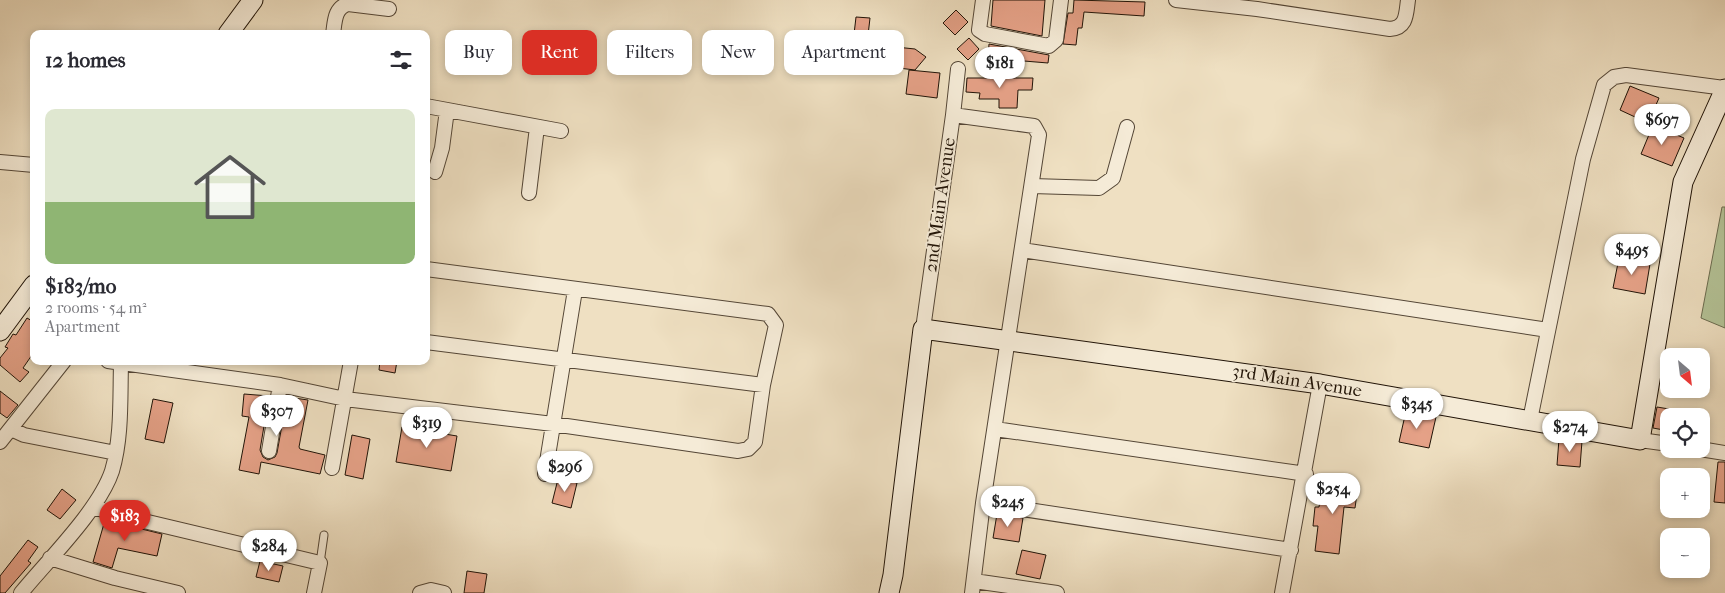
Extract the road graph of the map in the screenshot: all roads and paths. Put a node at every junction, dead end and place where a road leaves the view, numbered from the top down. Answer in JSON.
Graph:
{"nodes":[{"id":1,"x":254,"y":0,"type":"edge"},
{"id":2,"x":983,"y":0,"type":"edge"},
{"id":3,"x":1061,"y":0,"type":"edge"},
{"id":4,"x":1176,"y":0,"type":"edge"},
{"id":5,"x":1408,"y":0,"type":"edge"},
{"id":6,"x":1258,"y":4,"type":"edge"},
{"id":7,"x":389,"y":9,"type":"dead end"},
{"id":8,"x":231,"y":30,"type":"edge"},
{"id":9,"x":334,"y":30,"type":"edge"},
{"id":10,"x":958,"y":69,"type":"dead end"},
{"id":11,"x":1725,"y":88,"type":"edge"},
{"id":12,"x":430,"y":107,"type":"edge"},
{"id":13,"x":447,"y":110,"type":"junction"},
{"id":14,"x":952,"y":115,"type":"junction"},
{"id":15,"x":537,"y":127,"type":"junction"},
{"id":16,"x":1127,"y":127,"type":"dead end"},
{"id":17,"x":562,"y":131,"type":"dead end"},
{"id":18,"x":0,"y":162,"type":"edge"},
{"id":19,"x":30,"y":165,"type":"edge"},
{"id":20,"x":435,"y":172,"type":"dead end"},
{"id":21,"x":1032,"y":186,"type":"junction"},
{"id":22,"x":528,"y":193,"type":"dead end"},
{"id":23,"x":1022,"y":250,"type":"junction"},
{"id":24,"x":430,"y":270,"type":"edge"},
{"id":25,"x":575,"y":290,"type":"junction"},
{"id":26,"x":30,"y":291,"type":"edge"},
{"id":27,"x":923,"y":329,"type":"junction"},
{"id":28,"x":1548,"y":330,"type":"junction"},
{"id":29,"x":0,"y":331,"type":"edge"},
{"id":30,"x":1008,"y":339,"type":"junction"},
{"id":31,"x":430,"y":343,"type":"edge"},
{"id":32,"x":562,"y":360,"type":"junction"},
{"id":33,"x":61,"y":365,"type":"edge"},
{"id":34,"x":114,"y":365,"type":"edge"},
{"id":35,"x":129,"y":365,"type":"edge"},
{"id":36,"x":350,"y":365,"type":"edge"},
{"id":37,"x":1320,"y":384,"type":"junction"},
{"id":38,"x":280,"y":385,"type":"junction"},
{"id":39,"x":763,"y":386,"type":"junction"},
{"id":40,"x":345,"y":399,"type":"junction"},
{"id":41,"x":1530,"y":420,"type":"junction"},
{"id":42,"x":553,"y":424,"type":"junction"},
{"id":43,"x":995,"y":428,"type":"junction"},
{"id":44,"x":11,"y":429,"type":"junction"},
{"id":45,"x":1640,"y":440,"type":"junction"},
{"id":46,"x":0,"y":442,"type":"edge"},
{"id":47,"x":1660,"y":443,"type":"edge"},
{"id":48,"x":269,"y":450,"type":"dead end"},
{"id":49,"x":1710,"y":450,"type":"edge"},
{"id":50,"x":1725,"y":452,"type":"edge"},
{"id":51,"x":116,"y":453,"type":"junction"},
{"id":52,"x":332,"y":468,"type":"dead end"},
{"id":53,"x":545,"y":474,"type":"dead end"},
{"id":54,"x":1306,"y":474,"type":"junction"},
{"id":55,"x":983,"y":503,"type":"junction"},
{"id":56,"x":93,"y":507,"type":"junction"},
{"id":57,"x":324,"y":536,"type":"dead end"},
{"id":58,"x":1291,"y":550,"type":"junction"},
{"id":59,"x":50,"y":558,"type":"junction"},
{"id":60,"x":320,"y":563,"type":"junction"},
{"id":61,"x":973,"y":587,"type":"edge"},
{"id":62,"x":20,"y":593,"type":"edge"},
{"id":63,"x":178,"y":593,"type":"edge"},
{"id":64,"x":314,"y":593,"type":"edge"},
{"id":65,"x":420,"y":593,"type":"edge"},
{"id":66,"x":444,"y":593,"type":"edge"},
{"id":67,"x":889,"y":593,"type":"edge"},
{"id":68,"x":1057,"y":593,"type":"edge"},
{"id":69,"x":1282,"y":593,"type":"edge"}],
"edges":[{"from":1,"to":8,"type":"street"},
{"from":2,"to":3,"type":"street"},
{"from":4,"to":6,"type":"street"},
{"from":5,"to":6,"type":"street"},
{"from":7,"to":9,"type":"street"},
{"from":10,"to":14,"type":"street"},
{"from":11,"to":28,"type":"street"},
{"from":11,"to":45,"type":"street"},
{"from":12,"to":13,"type":"street"},
{"from":13,"to":15,"type":"street"},
{"from":13,"to":20,"type":"street"},
{"from":14,"to":21,"type":"street","name":"2nd Main Avenue"},
{"from":14,"to":27,"type":"street","name":"2nd Main Avenue"},
{"from":15,"to":17,"type":"street"},
{"from":15,"to":22,"type":"street"},
{"from":16,"to":21,"type":"street"},
{"from":18,"to":19,"type":"street"},
{"from":21,"to":23,"type":"street","name":"2nd Main Avenue"},
{"from":23,"to":28,"type":"street"},
{"from":23,"to":30,"type":"street","name":"2nd Main Avenue"},
{"from":24,"to":25,"type":"street"},
{"from":25,"to":32,"type":"street"},
{"from":25,"to":39,"type":"street"},
{"from":26,"to":29,"type":"street"},
{"from":27,"to":30,"type":"street","name":"3rd Main Avenue"},
{"from":27,"to":67,"type":"street","name":"2nd Main Avenue"},
{"from":28,"to":41,"type":"street"},
{"from":30,"to":37,"type":"street","name":"3rd Main Avenue"},
{"from":30,"to":43,"type":"street","name":"2nd Main Avenue"},
{"from":31,"to":32,"type":"street"},
{"from":32,"to":39,"type":"street"},
{"from":32,"to":42,"type":"street"},
{"from":33,"to":44,"type":"street"},
{"from":34,"to":51,"type":"street"},
{"from":35,"to":38,"type":"street"},
{"from":36,"to":40,"type":"street"},
{"from":37,"to":41,"type":"street","name":"3rd Main Avenue"},
{"from":37,"to":54,"type":"street"},
{"from":38,"to":40,"type":"street"},
{"from":38,"to":48,"type":"street"},
{"from":39,"to":42,"type":"street"},
{"from":40,"to":42,"type":"street"},
{"from":40,"to":52,"type":"street"},
{"from":41,"to":45,"type":"street","name":"3rd Main Avenue"},
{"from":42,"to":53,"type":"street"},
{"from":43,"to":54,"type":"street"},
{"from":43,"to":55,"type":"street","name":"2nd Main Avenue"},
{"from":44,"to":46,"type":"street"},
{"from":44,"to":51,"type":"street"},
{"from":45,"to":47,"type":"street","name":"3rd Main Avenue"},
{"from":49,"to":50,"type":"street"},
{"from":51,"to":56,"type":"street"},
{"from":54,"to":58,"type":"street"},
{"from":55,"to":58,"type":"street"},
{"from":55,"to":61,"type":"street","name":"2nd Main Avenue"},
{"from":56,"to":59,"type":"street"},
{"from":56,"to":60,"type":"street"},
{"from":57,"to":60,"type":"lane"},
{"from":58,"to":69,"type":"street"},
{"from":59,"to":62,"type":"street"},
{"from":59,"to":63,"type":"street"},
{"from":60,"to":64,"type":"street"},
{"from":61,"to":68,"type":"street"},
{"from":65,"to":66,"type":"street"}]}
